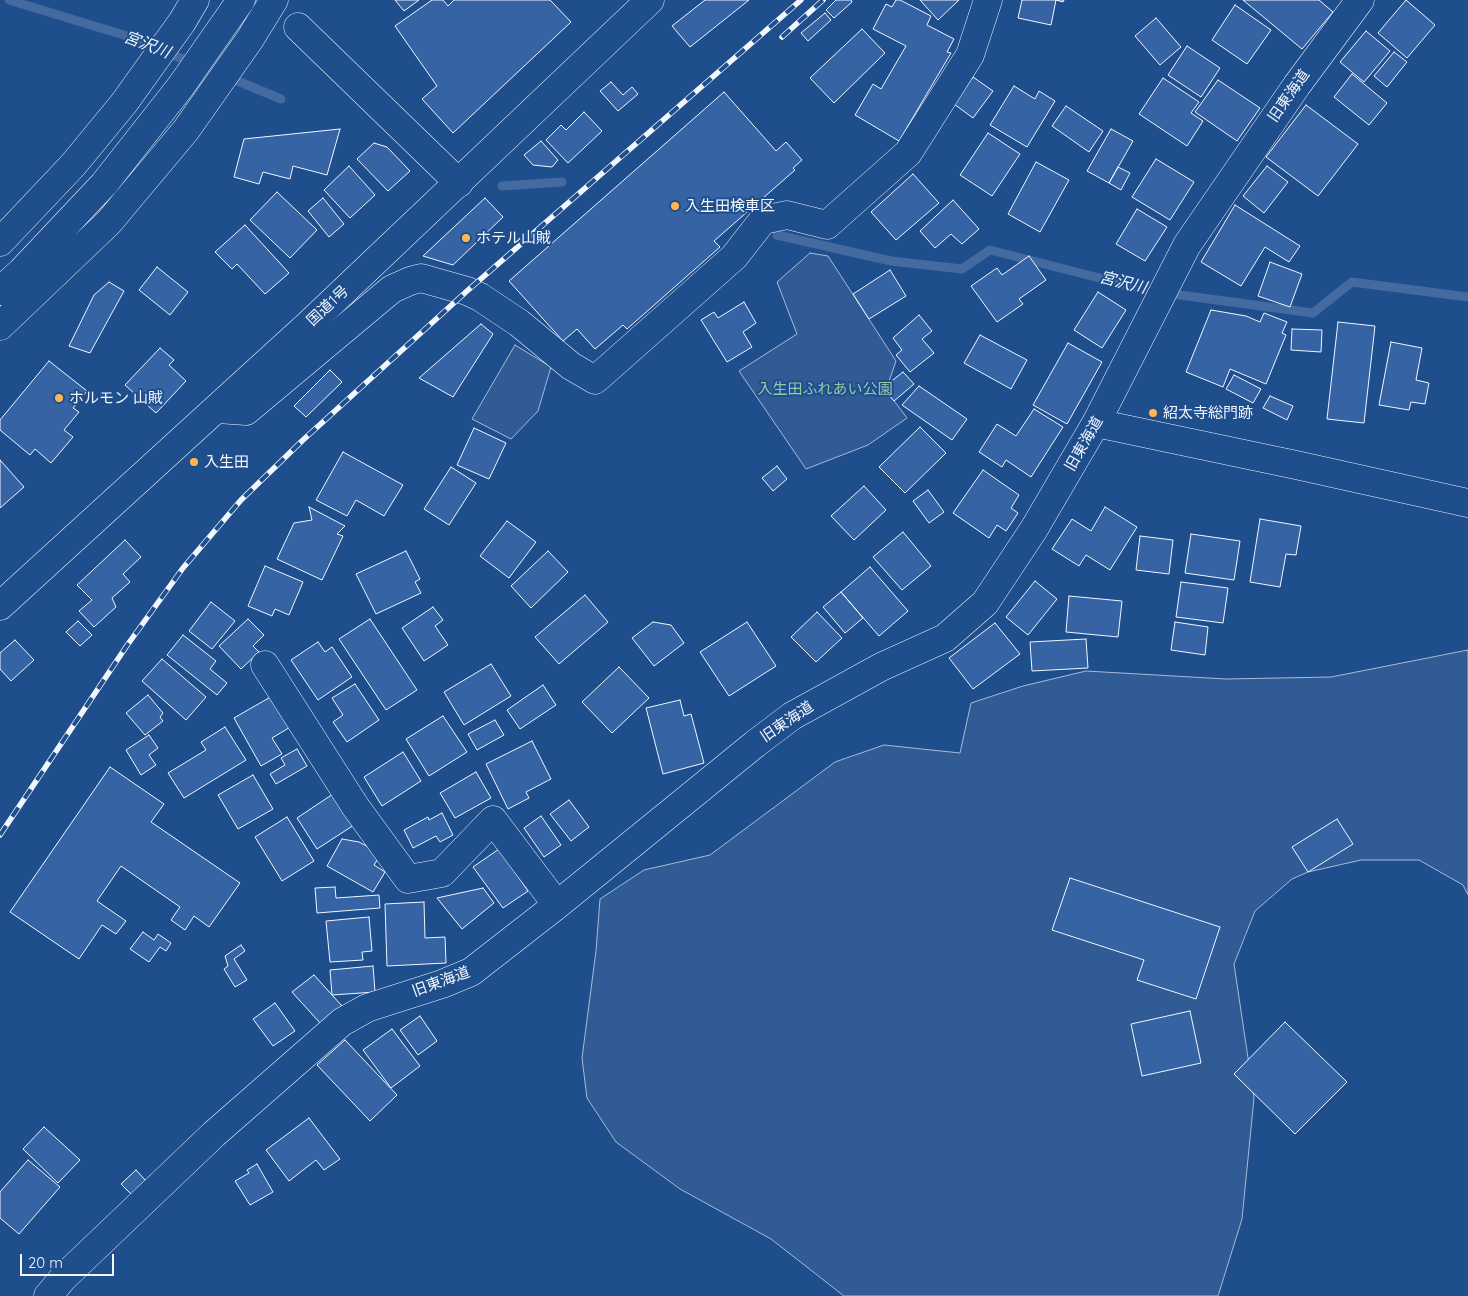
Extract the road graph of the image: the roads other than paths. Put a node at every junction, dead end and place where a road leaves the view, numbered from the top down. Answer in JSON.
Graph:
{"nodes":[{"id":1,"x":195,"y":0,"type":"edge"},
{"id":2,"x":241,"y":0,"type":"edge"},
{"id":3,"x":274,"y":0,"type":"edge"},
{"id":4,"x":650,"y":0,"type":"edge"},
{"id":5,"x":988,"y":0,"type":"edge"},
{"id":6,"x":1360,"y":0,"type":"edge"},
{"id":7,"x":298,"y":28,"type":"dead end"},
{"id":8,"x":459,"y":183,"type":"junction"},
{"id":9,"x":0,"y":242,"type":"edge"},
{"id":10,"x":0,"y":291,"type":"edge"},
{"id":11,"x":0,"y":326,"type":"edge"},
{"id":12,"x":218,"y":409,"type":"junction"},
{"id":13,"x":1096,"y":423,"type":"junction"},
{"id":14,"x":1468,"y":502,"type":"edge"},
{"id":15,"x":0,"y":606,"type":"edge"},
{"id":16,"x":265,"y":665,"type":"dead end"},
{"id":17,"x":557,"y":905,"type":"junction"},
{"id":18,"x":48,"y":1296,"type":"edge"}],
"edges":[{"from":1,"to":9,"type":"main road"},
{"from":2,"to":10,"type":"main road"},
{"from":3,"to":11,"type":"main road"},
{"from":4,"to":8,"type":"main road","name":"国道1号"},
{"from":5,"to":12,"type":"main road"},
{"from":6,"to":13,"type":"main road","name":"旧東海道"},
{"from":7,"to":8,"type":"main road"},
{"from":8,"to":12,"type":"main road","name":"国道1号"},
{"from":12,"to":15,"type":"main road","name":"国道1号"},
{"from":13,"to":14,"type":"main road"},
{"from":13,"to":17,"type":"main road","name":"旧東海道"},
{"from":16,"to":17,"type":"main road"},
{"from":17,"to":18,"type":"main road","name":"旧東海道"}]}
